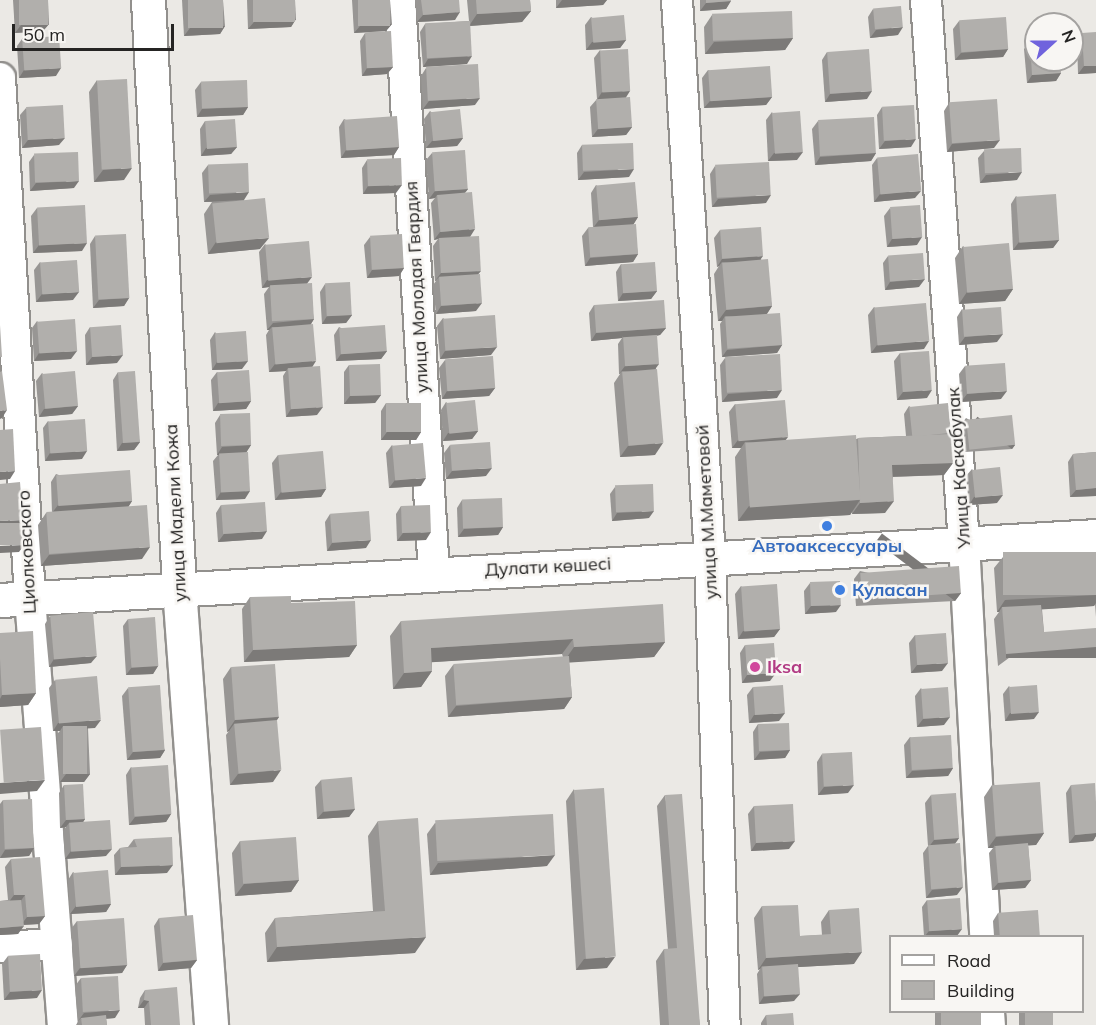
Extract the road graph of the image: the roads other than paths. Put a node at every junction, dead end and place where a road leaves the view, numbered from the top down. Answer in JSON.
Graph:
{"nodes":[{"id":1,"x":148,"y":0,"type":"edge"},
{"id":2,"x":400,"y":0,"type":"edge"},
{"id":3,"x":677,"y":0,"type":"edge"},
{"id":4,"x":926,"y":0,"type":"edge"},
{"id":5,"x":0,"y":78,"type":"edge"},
{"id":6,"x":4,"y":220,"type":"edge"},
{"id":7,"x":1096,"y":536,"type":"edge"},
{"id":8,"x":964,"y":543,"type":"junction"},
{"id":9,"x":710,"y":558,"type":"junction"},
{"id":10,"x":434,"y":574,"type":"junction"},
{"id":11,"x":179,"y":588,"type":"junction"},
{"id":12,"x":15,"y":599,"type":"edge"},
{"id":13,"x":985,"y":935,"type":"edge"},
{"id":14,"x":57,"y":944,"type":"junction"},
{"id":15,"x":0,"y":947,"type":"edge"},
{"id":16,"x":63,"y":1025,"type":"edge"},
{"id":17,"x":211,"y":1025,"type":"edge"},
{"id":18,"x":725,"y":1025,"type":"edge"}],
"edges":[{"from":1,"to":11,"type":"main road","name":"улица Мадели Кожа"},
{"from":2,"to":10,"type":"street","name":"улица Молодая Гвардия"},
{"from":3,"to":9,"type":"street","name":"улица М.Маметовой"},
{"from":4,"to":8,"type":"street","name":"Улица Каскабулак"},
{"from":5,"to":6,"type":"street","name":"Циолковского"},
{"from":6,"to":12,"type":"street","name":"Циолковского"},
{"from":7,"to":8,"type":"main road","name":"Дулати көшесі"},
{"from":8,"to":9,"type":"main road","name":"Дулати көшесі"},
{"from":8,"to":13,"type":"street","name":"Улица Каскабулак"},
{"from":9,"to":10,"type":"main road","name":"Дулати көшесі"},
{"from":9,"to":18,"type":"street","name":"улица М.Маметовой"},
{"from":10,"to":11,"type":"main road","name":"Дулати көшесі"},
{"from":11,"to":12,"type":"main road","name":"Дулати көшесі"},
{"from":11,"to":17,"type":"main road","name":"улица Мадели Кожа"},
{"from":12,"to":14,"type":"street","name":"Циолковского"},
{"from":14,"to":15,"type":"street"},
{"from":14,"to":16,"type":"street","name":"Циолковского"}]}
